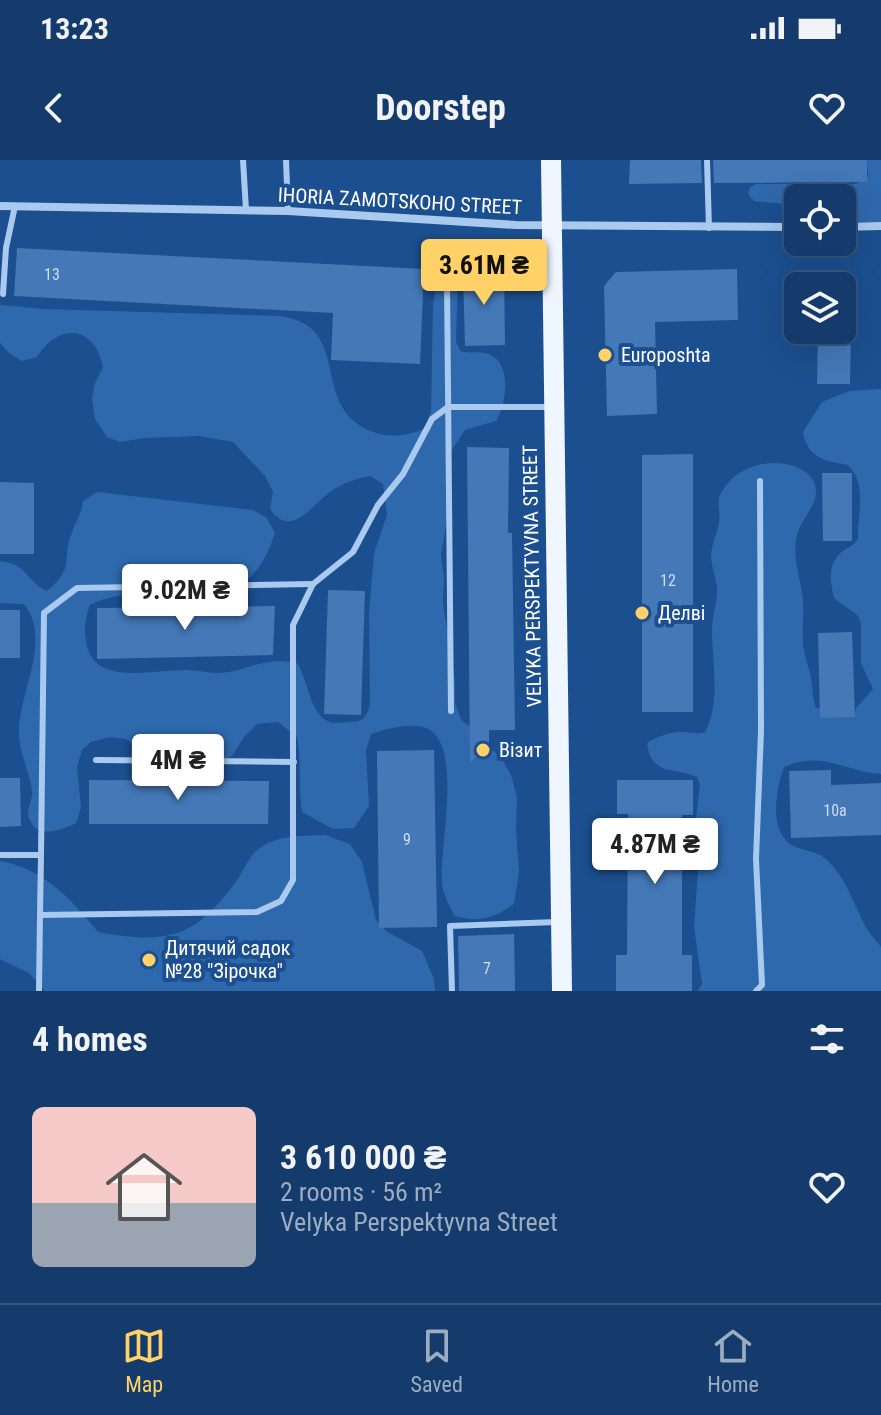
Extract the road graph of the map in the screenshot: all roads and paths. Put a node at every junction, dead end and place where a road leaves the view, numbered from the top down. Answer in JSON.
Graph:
{"nodes":[{"id":1,"x":243,"y":160,"type":"edge"},
{"id":2,"x":286,"y":160,"type":"edge"},
{"id":3,"x":551,"y":160,"type":"edge"},
{"id":4,"x":707,"y":160,"type":"edge"},
{"id":5,"x":0,"y":206,"type":"edge"},
{"id":6,"x":15,"y":206,"type":"junction"},
{"id":7,"x":246,"y":210,"type":"junction"},
{"id":8,"x":288,"y":211,"type":"junction"},
{"id":9,"x":552,"y":223,"type":"junction"},
{"id":10,"x":881,"y":226,"type":"edge"},
{"id":11,"x":784,"y":227,"type":"edge"},
{"id":12,"x":856,"y":227,"type":"edge"},
{"id":13,"x":709,"y":229,"type":"junction"},
{"id":14,"x":447,"y":281,"type":"dead end"},
{"id":15,"x":3,"y":294,"type":"dead end"},
{"id":16,"x":448,"y":407,"type":"junction"},
{"id":17,"x":554,"y":407,"type":"junction"},
{"id":18,"x":760,"y":481,"type":"dead end"},
{"id":19,"x":313,"y":584,"type":"junction"},
{"id":20,"x":451,"y":711,"type":"dead end"},
{"id":21,"x":96,"y":760,"type":"dead end"},
{"id":22,"x":294,"y":762,"type":"junction"},
{"id":23,"x":0,"y":855,"type":"edge"},
{"id":24,"x":41,"y":855,"type":"junction"},
{"id":25,"x":40,"y":915,"type":"junction"},
{"id":26,"x":560,"y":922,"type":"junction"},
{"id":27,"x":39,"y":991,"type":"edge"},
{"id":28,"x":452,"y":991,"type":"edge"},
{"id":29,"x":562,"y":991,"type":"edge"},
{"id":30,"x":756,"y":991,"type":"edge"}],
"edges":[{"from":1,"to":7,"type":"lane"},
{"from":2,"to":8,"type":"lane"},
{"from":3,"to":9,"type":"main road","name":"VELYKA PERSPEKTYVNA STREET"},
{"from":4,"to":13,"type":"lane"},
{"from":5,"to":6,"type":"street","name":"IHORIA ZAMOTSKOHO STREET"},
{"from":6,"to":7,"type":"street","name":"IHORIA ZAMOTSKOHO STREET"},
{"from":6,"to":15,"type":"lane"},
{"from":7,"to":8,"type":"street","name":"IHORIA ZAMOTSKOHO STREET"},
{"from":8,"to":9,"type":"street","name":"IHORIA ZAMOTSKOHO STREET"},
{"from":9,"to":13,"type":"street","name":"IHORIA ZAMOTSKOHO STREET"},
{"from":9,"to":17,"type":"main road","name":"VELYKA PERSPEKTYVNA STREET"},
{"from":10,"to":12,"type":"street"},
{"from":11,"to":13,"type":"street","name":"IHORIA ZAMOTSKOHO STREET"},
{"from":14,"to":16,"type":"lane"},
{"from":16,"to":17,"type":"lane"},
{"from":16,"to":19,"type":"lane"},
{"from":16,"to":20,"type":"lane"},
{"from":17,"to":26,"type":"main road","name":"VELYKA PERSPEKTYVNA STREET"},
{"from":18,"to":30,"type":"lane"},
{"from":19,"to":22,"type":"lane"},
{"from":19,"to":24,"type":"lane"},
{"from":21,"to":22,"type":"lane"},
{"from":22,"to":25,"type":"lane"},
{"from":23,"to":24,"type":"lane"},
{"from":24,"to":25,"type":"lane"},
{"from":25,"to":27,"type":"lane"},
{"from":26,"to":28,"type":"lane"},
{"from":26,"to":29,"type":"main road","name":"VELYKA PERSPEKTYVNA STREET"}]}
